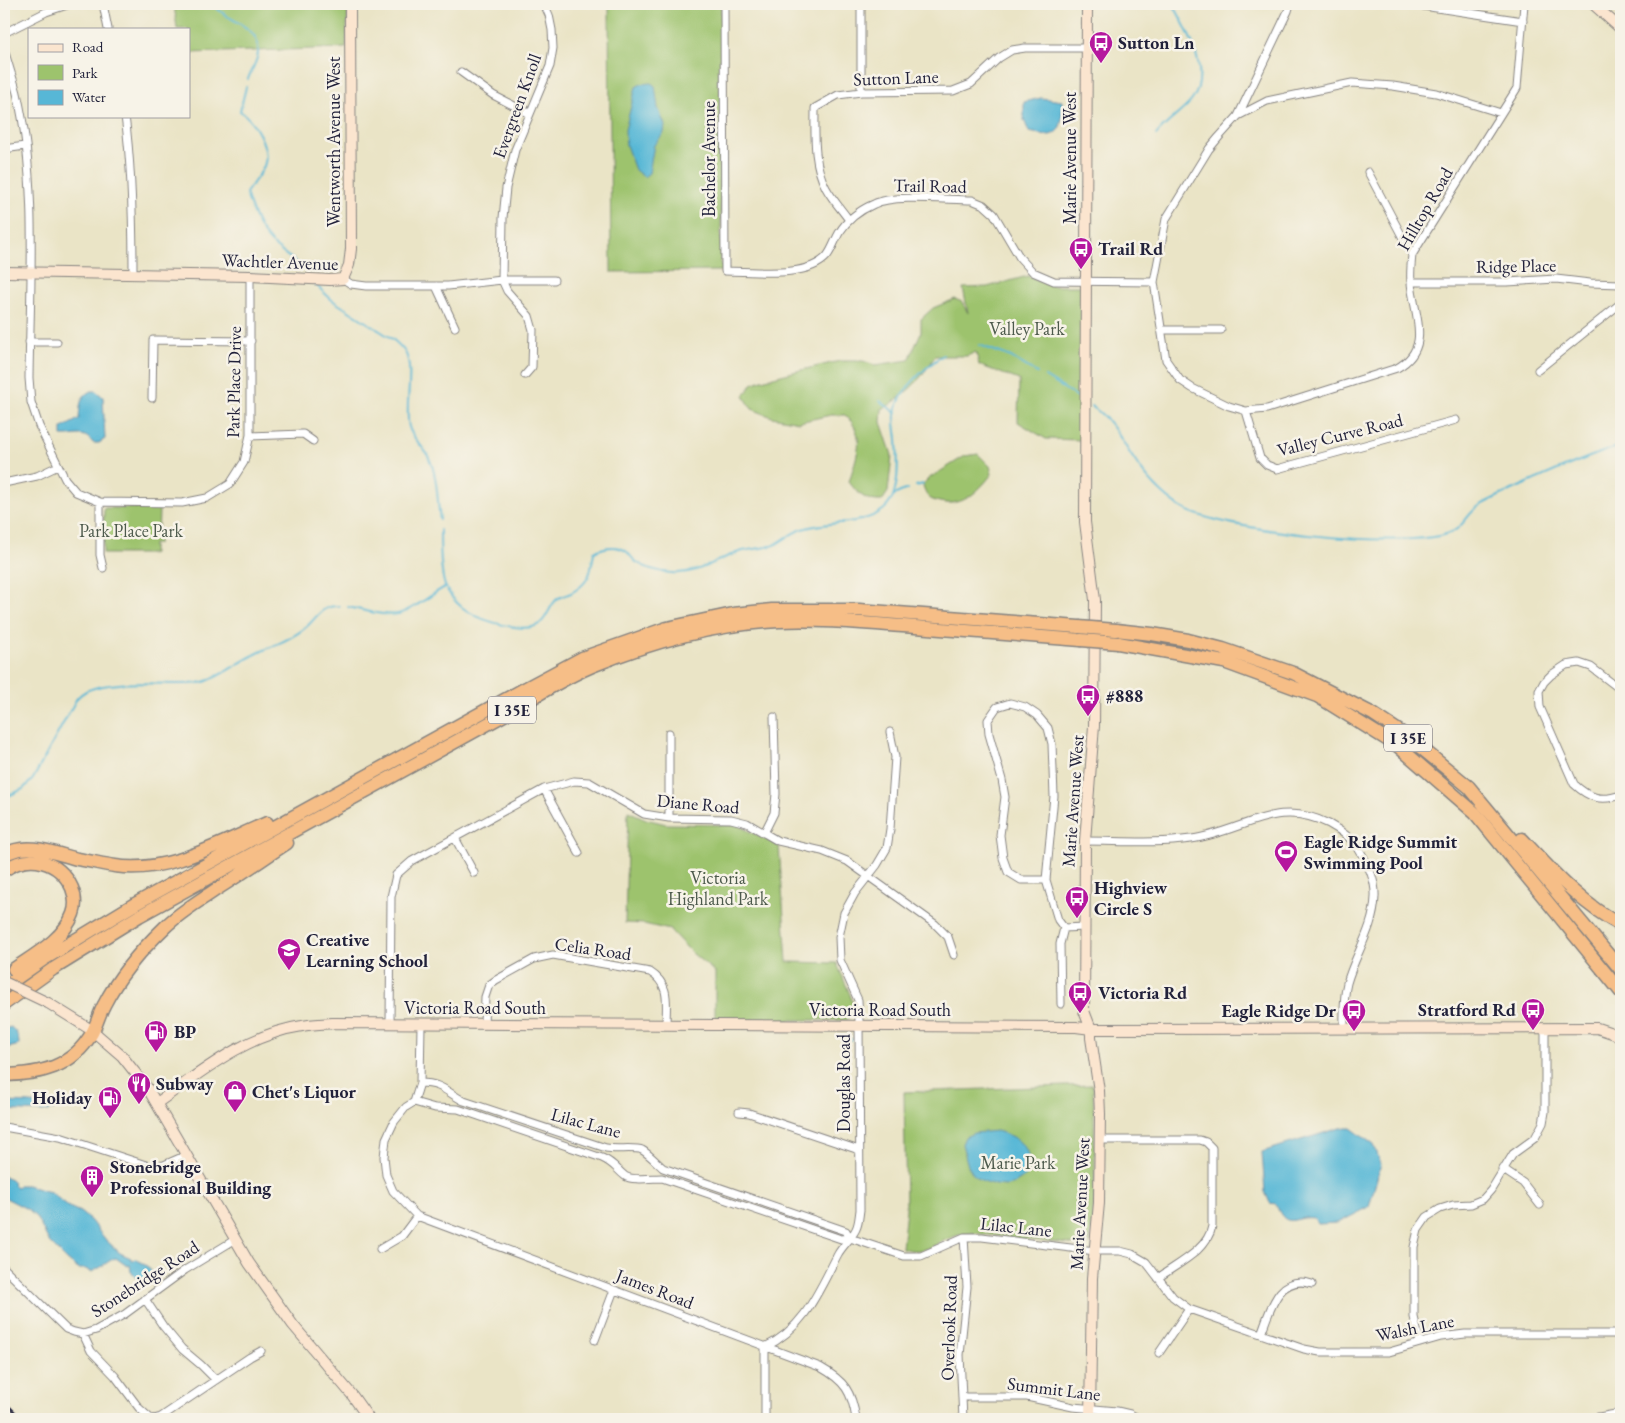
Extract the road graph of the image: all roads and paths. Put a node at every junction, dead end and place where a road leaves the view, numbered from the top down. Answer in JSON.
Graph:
{"nodes":[{"id":1,"x":70,"y":4,"type":"edge"},
{"id":2,"x":103,"y":4,"type":"edge"},
{"id":3,"x":350,"y":4,"type":"edge"},
{"id":4,"x":544,"y":4,"type":"edge"},
{"id":5,"x":724,"y":4,"type":"edge"},
{"id":6,"x":861,"y":4,"type":"edge"},
{"id":7,"x":1087,"y":4,"type":"edge"},
{"id":8,"x":1290,"y":4,"type":"edge"},
{"id":9,"x":1410,"y":4,"type":"edge"},
{"id":10,"x":1524,"y":4,"type":"edge"},
{"id":11,"x":1598,"y":5,"type":"edge"},
{"id":12,"x":1523,"y":21,"type":"junction"},
{"id":13,"x":108,"y":28,"type":"edge"},
{"id":14,"x":1621,"y":29,"type":"edge"},
{"id":15,"x":4,"y":33,"type":"edge"},
{"id":16,"x":1086,"y":48,"type":"junction"},
{"id":17,"x":4,"y":49,"type":"edge"},
{"id":18,"x":460,"y":72,"type":"dead end"},
{"id":19,"x":860,"y":92,"type":"junction"},
{"id":20,"x":1501,"y":113,"type":"junction"},
{"id":21,"x":530,"y":114,"type":"junction"},
{"id":22,"x":1238,"y":116,"type":"junction"},
{"id":23,"x":125,"y":118,"type":"edge"},
{"id":24,"x":26,"y":146,"type":"junction"},
{"id":25,"x":4,"y":149,"type":"edge"},
{"id":26,"x":1368,"y":172,"type":"dead end"},
{"id":27,"x":849,"y":220,"type":"junction"},
{"id":28,"x":1412,"y":255,"type":"junction"},
{"id":29,"x":4,"y":272,"type":"edge"},
{"id":30,"x":767,"y":272,"type":"joint"},
{"id":31,"x":30,"y":273,"type":"junction"},
{"id":32,"x":133,"y":274,"type":"junction"},
{"id":33,"x":250,"y":276,"type":"junction"},
{"id":34,"x":343,"y":279,"type":"junction"},
{"id":35,"x":502,"y":280,"type":"junction"},
{"id":36,"x":554,"y":280,"type":"dead end"},
{"id":37,"x":1087,"y":282,"type":"junction"},
{"id":38,"x":1154,"y":282,"type":"junction"},
{"id":39,"x":1411,"y":282,"type":"junction"},
{"id":40,"x":1621,"y":284,"type":"edge"},
{"id":41,"x":436,"y":286,"type":"junction"},
{"id":42,"x":1621,"y":303,"type":"edge"},
{"id":43,"x":455,"y":327,"type":"dead end"},
{"id":44,"x":1161,"y":330,"type":"junction"},
{"id":45,"x":1221,"y":330,"type":"dead end"},
{"id":46,"x":251,"y":341,"type":"junction"},
{"id":47,"x":30,"y":342,"type":"junction"},
{"id":48,"x":57,"y":342,"type":"dead end"},
{"id":49,"x":1538,"y":370,"type":"dead end"},
{"id":50,"x":525,"y":375,"type":"dead end"},
{"id":51,"x":152,"y":398,"type":"dead end"},
{"id":52,"x":1246,"y":411,"type":"junction"},
{"id":53,"x":1456,"y":420,"type":"dead end"},
{"id":54,"x":250,"y":436,"type":"junction"},
{"id":55,"x":313,"y":441,"type":"dead end"},
{"id":56,"x":58,"y":466,"type":"junction"},
{"id":57,"x":4,"y":483,"type":"edge"},
{"id":58,"x":100,"y":502,"type":"junction"},
{"id":59,"x":103,"y":568,"type":"dead end"},
{"id":60,"x":1117,"y":637,"type":"junction"},
{"id":61,"x":1621,"y":690,"type":"edge"},
{"id":62,"x":774,"y":717,"type":"dead end"},
{"id":63,"x":890,"y":732,"type":"dead end"},
{"id":64,"x":669,"y":733,"type":"dead end"},
{"id":65,"x":1469,"y":787,"type":"junction"},
{"id":66,"x":544,"y":789,"type":"junction"},
{"id":67,"x":340,"y":790,"type":"junction"},
{"id":68,"x":358,"y":796,"type":"junction"},
{"id":69,"x":1621,"y":796,"type":"edge"},
{"id":70,"x":669,"y":818,"type":"junction"},
{"id":71,"x":764,"y":833,"type":"junction"},
{"id":72,"x":455,"y":838,"type":"junction"},
{"id":73,"x":1085,"y":841,"type":"junction"},
{"id":74,"x":579,"y":853,"type":"dead end"},
{"id":75,"x":4,"y":855,"type":"edge"},
{"id":76,"x":4,"y":870,"type":"edge"},
{"id":77,"x":474,"y":873,"type":"dead end"},
{"id":78,"x":868,"y":876,"type":"junction"},
{"id":79,"x":1046,"y":880,"type":"junction"},
{"id":80,"x":1621,"y":925,"type":"edge"},
{"id":81,"x":1064,"y":928,"type":"junction"},
{"id":82,"x":1084,"y":928,"type":"junction"},
{"id":83,"x":954,"y":955,"type":"dead end"},
{"id":84,"x":1621,"y":970,"type":"edge"},
{"id":85,"x":4,"y":977,"type":"edge"},
{"id":86,"x":4,"y":982,"type":"edge"},
{"id":87,"x":4,"y":987,"type":"edge"},
{"id":88,"x":1621,"y":993,"type":"edge"},
{"id":89,"x":4,"y":1004,"type":"edge"},
{"id":90,"x":1061,"y":1004,"type":"dead end"},
{"id":91,"x":390,"y":1024,"type":"junction"},
{"id":92,"x":421,"y":1024,"type":"junction"},
{"id":93,"x":484,"y":1024,"type":"junction"},
{"id":94,"x":666,"y":1025,"type":"junction"},
{"id":95,"x":859,"y":1026,"type":"junction"},
{"id":96,"x":1545,"y":1028,"type":"junction"},
{"id":97,"x":1091,"y":1029,"type":"junction"},
{"id":98,"x":1344,"y":1029,"type":"junction"},
{"id":99,"x":93,"y":1031,"type":"junction"},
{"id":100,"x":1621,"y":1039,"type":"edge"},
{"id":101,"x":4,"y":1075,"type":"edge"},
{"id":102,"x":420,"y":1083,"type":"junction"},
{"id":103,"x":414,"y":1102,"type":"junction"},
{"id":104,"x":157,"y":1103,"type":"junction"},
{"id":105,"x":739,"y":1112,"type":"dead end"},
{"id":106,"x":4,"y":1127,"type":"edge"},
{"id":107,"x":1100,"y":1140,"type":"junction"},
{"id":108,"x":859,"y":1150,"type":"junction"},
{"id":109,"x":186,"y":1155,"type":"junction"},
{"id":110,"x":1502,"y":1169,"type":"junction"},
{"id":111,"x":1540,"y":1205,"type":"dead end"},
{"id":112,"x":417,"y":1216,"type":"junction"},
{"id":113,"x":964,"y":1237,"type":"junction"},
{"id":114,"x":850,"y":1238,"type":"junction"},
{"id":115,"x":236,"y":1239,"type":"junction"},
{"id":116,"x":380,"y":1249,"type":"dead end"},
{"id":117,"x":1095,"y":1251,"type":"junction"},
{"id":118,"x":4,"y":1268,"type":"edge"},
{"id":119,"x":1158,"y":1278,"type":"junction"},
{"id":120,"x":1312,"y":1284,"type":"dead end"},
{"id":121,"x":614,"y":1290,"type":"junction"},
{"id":122,"x":145,"y":1299,"type":"junction"},
{"id":123,"x":1189,"y":1309,"type":"junction"},
{"id":124,"x":83,"y":1334,"type":"junction"},
{"id":125,"x":1262,"y":1334,"type":"junction"},
{"id":126,"x":1621,"y":1334,"type":"edge"},
{"id":127,"x":595,"y":1340,"type":"dead end"},
{"id":128,"x":1420,"y":1343,"type":"junction"},
{"id":129,"x":765,"y":1347,"type":"junction"},
{"id":130,"x":261,"y":1351,"type":"dead end"},
{"id":131,"x":1159,"y":1353,"type":"dead end"},
{"id":132,"x":216,"y":1380,"type":"junction"},
{"id":133,"x":962,"y":1397,"type":"junction"},
{"id":134,"x":1621,"y":1413,"type":"edge"},
{"id":135,"x":1090,"y":1414,"type":"edge"},
{"id":136,"x":369,"y":1419,"type":"edge"},
{"id":137,"x":765,"y":1419,"type":"edge"},
{"id":138,"x":856,"y":1419,"type":"edge"},
{"id":139,"x":963,"y":1419,"type":"edge"},
{"id":140,"x":1140,"y":1419,"type":"edge"},
{"id":141,"x":1588,"y":1419,"type":"edge"}],
"edges":[{"from":1,"to":15,"type":"street"},
{"from":2,"to":13,"type":"street"},
{"from":3,"to":34,"type":"street","name":"Wentworth Avenue West"},
{"from":4,"to":21,"type":"street","name":"Evergreen Knoll"},
{"from":5,"to":30,"type":"street","name":"Bachelor Avenue"},
{"from":6,"to":19,"type":"street"},
{"from":7,"to":16,"type":"street","name":"Marie Avenue West"},
{"from":8,"to":22,"type":"street"},
{"from":9,"to":12,"type":"street"},
{"from":10,"to":12,"type":"street","name":"Hilltop Road"},
{"from":11,"to":14,"type":"street"},
{"from":12,"to":20,"type":"street","name":"Hilltop Road"},
{"from":16,"to":19,"type":"street","name":"Sutton Lane"},
{"from":16,"to":37,"type":"street","name":"Marie Avenue West"},
{"from":17,"to":24,"type":"street","name":"Park Place Drive"},
{"from":18,"to":21,"type":"street"},
{"from":19,"to":27,"type":"street","name":"Sutton Lane"},
{"from":20,"to":22,"type":"street"},
{"from":20,"to":28,"type":"street","name":"Hilltop Road"},
{"from":21,"to":35,"type":"street","name":"Evergreen Knoll"},
{"from":22,"to":38,"type":"street"},
{"from":23,"to":32,"type":"street"},
{"from":24,"to":25,"type":"street"},
{"from":24,"to":31,"type":"street","name":"Park Place Drive"},
{"from":26,"to":28,"type":"street"},
{"from":27,"to":30,"type":"street","name":"Trail Road"},
{"from":27,"to":37,"type":"street","name":"Trail Road"},
{"from":28,"to":39,"type":"street","name":"Hilltop Road"},
{"from":29,"to":31,"type":"street","name":"Wachtler Avenue"},
{"from":31,"to":32,"type":"street","name":"Wachtler Avenue"},
{"from":31,"to":47,"type":"street","name":"Park Place Drive"},
{"from":32,"to":33,"type":"street","name":"Wachtler Avenue"},
{"from":33,"to":34,"type":"street","name":"Wachtler Avenue"},
{"from":33,"to":46,"type":"street","name":"Park Place Drive"},
{"from":34,"to":41,"type":"street","name":"Wachtler Avenue"},
{"from":35,"to":36,"type":"street","name":"Wachtler Avenue"},
{"from":35,"to":41,"type":"street","name":"Wachtler Avenue"},
{"from":35,"to":50,"type":"street"},
{"from":37,"to":38,"type":"street"},
{"from":37,"to":73,"type":"street","name":"Marie Avenue West"},
{"from":38,"to":44,"type":"street"},
{"from":39,"to":40,"type":"street","name":"Ridge Place"},
{"from":39,"to":52,"type":"street","name":"Hilltop Road"},
{"from":41,"to":43,"type":"street"},
{"from":42,"to":49,"type":"street"},
{"from":44,"to":45,"type":"street"},
{"from":44,"to":52,"type":"street"},
{"from":46,"to":51,"type":"street"},
{"from":46,"to":54,"type":"street","name":"Park Place Drive"},
{"from":47,"to":48,"type":"street"},
{"from":47,"to":56,"type":"street","name":"Park Place Drive"},
{"from":52,"to":53,"type":"street","name":"Valley Curve Road"},
{"from":54,"to":55,"type":"street"},
{"from":54,"to":58,"type":"street","name":"Park Place Drive"},
{"from":56,"to":57,"type":"street"},
{"from":56,"to":58,"type":"street","name":"Park Place Drive"},
{"from":58,"to":59,"type":"street"},
{"from":60,"to":65,"type":"highway","number":"I 35E"},
{"from":60,"to":67,"type":"highway","number":"I 35E","bridge":true},
{"from":60,"to":68,"type":"highway","number":"I 35E","bridge":true},
{"from":60,"to":88,"type":"highway","number":"I 35E"},
{"from":61,"to":69,"type":"street"},
{"from":62,"to":71,"type":"street"},
{"from":63,"to":78,"type":"street","name":"Douglas Road"},
{"from":64,"to":70,"type":"street"},
{"from":65,"to":80,"type":"highway"},
{"from":65,"to":84,"type":"highway","number":"I 35E"},
{"from":66,"to":70,"type":"street","name":"Diane Road"},
{"from":66,"to":72,"type":"street","name":"Diane Road"},
{"from":66,"to":74,"type":"street"},
{"from":67,"to":75,"type":"highway"},
{"from":67,"to":87,"type":"highway","number":"I 35E"},
{"from":68,"to":89,"type":"highway","number":"I 35E"},
{"from":68,"to":99,"type":"highway"},
{"from":70,"to":71,"type":"street","name":"Diane Road"},
{"from":71,"to":78,"type":"street","name":"Diane Road"},
{"from":72,"to":77,"type":"street"},
{"from":72,"to":91,"type":"street","name":"Diane Road"},
{"from":73,"to":82,"type":"street","name":"Marie Avenue West"},
{"from":73,"to":98,"type":"street"},
{"from":76,"to":85,"type":"highway"},
{"from":78,"to":83,"type":"street","name":"Diane Road"},
{"from":78,"to":95,"type":"street","name":"Douglas Road"},
{"from":79,"to":79,"type":"street"},
{"from":79,"to":81,"type":"street"},
{"from":81,"to":82,"type":"street"},
{"from":81,"to":90,"type":"street"},
{"from":82,"to":97,"type":"street","name":"Marie Avenue West"},
{"from":86,"to":99,"type":"street","bridge":true},
{"from":91,"to":92,"type":"street","name":"Victoria Road South"},
{"from":91,"to":104,"type":"street","name":"Victoria Road South"},
{"from":92,"to":93,"type":"street","name":"Victoria Road South"},
{"from":92,"to":102,"type":"street"},
{"from":93,"to":94,"type":"street","name":"Victoria Road South"},
{"from":93,"to":94,"type":"street","name":"Celia Road"},
{"from":94,"to":95,"type":"street","name":"Victoria Road South"},
{"from":95,"to":97,"type":"street","name":"Victoria Road South"},
{"from":95,"to":108,"type":"street","name":"Douglas Road"},
{"from":96,"to":98,"type":"street","name":"Victoria Road South"},
{"from":96,"to":100,"type":"street","name":"Victoria Road South"},
{"from":96,"to":110,"type":"street"},
{"from":97,"to":98,"type":"street","name":"Victoria Road South"},
{"from":97,"to":107,"type":"street","name":"Marie Avenue West"},
{"from":99,"to":101,"type":"highway"},
{"from":99,"to":104,"type":"street"},
{"from":102,"to":103,"type":"street"},
{"from":102,"to":114,"type":"street","name":"Lilac Lane"},
{"from":103,"to":112,"type":"street"},
{"from":103,"to":114,"type":"street","name":"Lilac Lane"},
{"from":104,"to":109,"type":"street"},
{"from":105,"to":108,"type":"street"},
{"from":106,"to":109,"type":"street"},
{"from":107,"to":117,"type":"street","name":"Marie Avenue West"},
{"from":107,"to":119,"type":"street"},
{"from":108,"to":114,"type":"street","name":"Douglas Road"},
{"from":109,"to":115,"type":"street"},
{"from":110,"to":111,"type":"street"},
{"from":110,"to":128,"type":"street"},
{"from":112,"to":116,"type":"street"},
{"from":112,"to":121,"type":"street","name":"James Road"},
{"from":113,"to":114,"type":"street","name":"Lilac Lane"},
{"from":113,"to":117,"type":"street","name":"Lilac Lane"},
{"from":113,"to":133,"type":"street","name":"Overlook Road"},
{"from":114,"to":129,"type":"street","name":"Douglas Road"},
{"from":115,"to":122,"type":"street","name":"Stonebridge Road"},
{"from":115,"to":136,"type":"street"},
{"from":117,"to":119,"type":"street","name":"Walsh Lane"},
{"from":117,"to":135,"type":"street","name":"Marie Avenue West"},
{"from":118,"to":124,"type":"street","name":"Stonebridge Road"},
{"from":119,"to":123,"type":"street","name":"Walsh Lane"},
{"from":120,"to":125,"type":"street"},
{"from":121,"to":127,"type":"street"},
{"from":121,"to":129,"type":"street","name":"James Road"},
{"from":122,"to":124,"type":"street","name":"Stonebridge Road"},
{"from":122,"to":132,"type":"street"},
{"from":123,"to":125,"type":"street","name":"Walsh Lane"},
{"from":123,"to":131,"type":"street"},
{"from":124,"to":132,"type":"street"},
{"from":125,"to":128,"type":"street","name":"Walsh Lane"},
{"from":126,"to":128,"type":"street","name":"Walsh Lane"},
{"from":129,"to":137,"type":"street"},
{"from":129,"to":138,"type":"street","name":"James Road"},
{"from":130,"to":132,"type":"street"},
{"from":133,"to":135,"type":"street","name":"Summit Lane"},
{"from":133,"to":139,"type":"street","name":"Overlook Road"},
{"from":134,"to":141,"type":"street"},
{"from":135,"to":140,"type":"street","name":"Summit Lane"}]}
